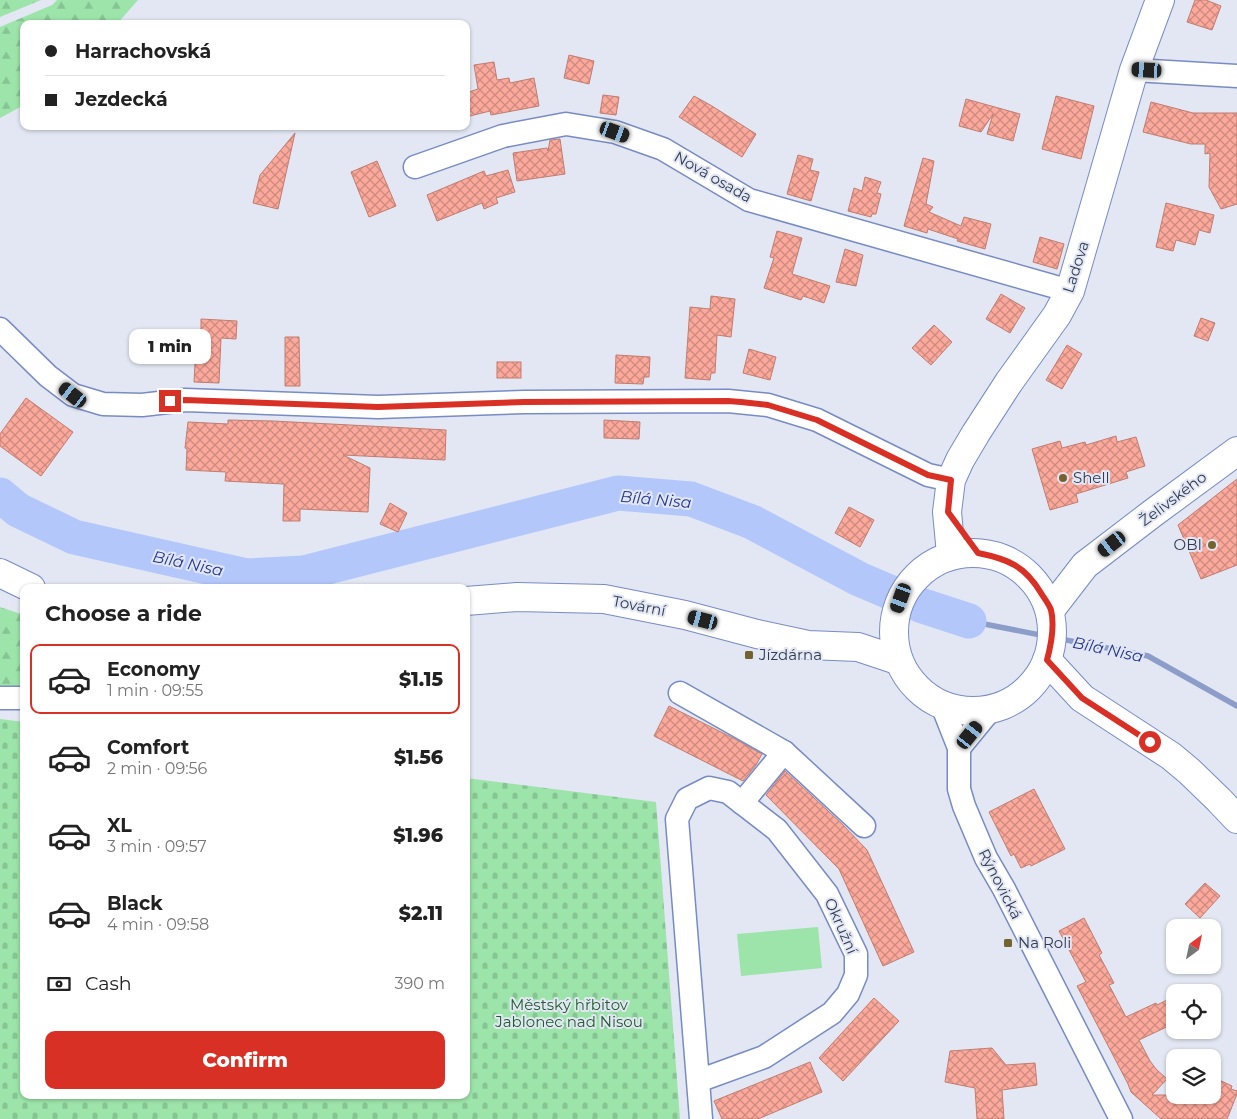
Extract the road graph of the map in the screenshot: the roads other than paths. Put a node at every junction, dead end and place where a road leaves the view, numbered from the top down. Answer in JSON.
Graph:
{"nodes":[{"id":1,"x":1160,"y":0,"type":"edge"},
{"id":2,"x":1134,"y":70,"type":"junction"},
{"id":3,"x":1237,"y":76,"type":"edge"},
{"id":4,"x":415,"y":167,"type":"dead end"},
{"id":5,"x":1070,"y":291,"type":"junction"},
{"id":6,"x":0,"y":329,"type":"edge"},
{"id":7,"x":1237,"y":451,"type":"edge"},
{"id":8,"x":951,"y":480,"type":"junction"},
{"id":9,"x":948,"y":512,"type":"junction"},
{"id":10,"x":978,"y":553,"type":"junction"},
{"id":11,"x":951,"y":554,"type":"junction"},
{"id":12,"x":1085,"y":566,"type":"junction"},
{"id":13,"x":0,"y":573,"type":"edge"},
{"id":14,"x":1033,"y":580,"type":"junction"},
{"id":15,"x":23,"y":584,"type":"edge"},
{"id":16,"x":470,"y":602,"type":"edge"},
{"id":17,"x":1051,"y":614,"type":"junction"},
{"id":18,"x":895,"y":622,"type":"junction"},
{"id":19,"x":858,"y":648,"type":"junction"},
{"id":20,"x":897,"y":660,"type":"junction"},
{"id":21,"x":1047,"y":660,"type":"junction"},
{"id":22,"x":1032,"y":686,"type":"junction"},
{"id":23,"x":680,"y":693,"type":"dead end"},
{"id":24,"x":0,"y":698,"type":"edge"},
{"id":25,"x":20,"y":698,"type":"edge"},
{"id":26,"x":1082,"y":698,"type":"junction"},
{"id":27,"x":942,"y":705,"type":"junction"},
{"id":28,"x":991,"y":709,"type":"junction"},
{"id":29,"x":959,"y":748,"type":"junction"},
{"id":30,"x":784,"y":752,"type":"junction"},
{"id":31,"x":742,"y":804,"type":"junction"},
{"id":32,"x":1237,"y":819,"type":"edge"},
{"id":33,"x":864,"y":826,"type":"dead end"},
{"id":34,"x":698,"y":1081,"type":"junction"},
{"id":35,"x":701,"y":1119,"type":"edge"},
{"id":36,"x":1121,"y":1119,"type":"edge"}],
"edges":[{"from":1,"to":2,"type":"street","name":"Ladova"},
{"from":2,"to":3,"type":"street"},
{"from":2,"to":5,"type":"street","name":"Ladova"},
{"from":4,"to":5,"type":"street","name":"Nová osada"},
{"from":5,"to":8,"type":"street","name":"Ladova"},
{"from":6,"to":8,"type":"street"},
{"from":7,"to":12,"type":"street","name":"Želivského"},
{"from":8,"to":9,"type":"street","name":"Ladova"},
{"from":9,"to":10,"type":"street"},
{"from":9,"to":11,"type":"street","name":"Ladova"},
{"from":10,"to":11,"type":"street"},
{"from":10,"to":14,"type":"street"},
{"from":11,"to":18,"type":"street"},
{"from":12,"to":14,"type":"street","name":"Želivského"},
{"from":12,"to":17,"type":"street","name":"Želivského"},
{"from":13,"to":15,"type":"street"},
{"from":14,"to":17,"type":"street"},
{"from":16,"to":19,"type":"street","name":"Tovární"},
{"from":17,"to":21,"type":"street"},
{"from":18,"to":19,"type":"street"},
{"from":18,"to":20,"type":"street"},
{"from":19,"to":20,"type":"street","name":"Tovární"},
{"from":20,"to":27,"type":"street"},
{"from":21,"to":22,"type":"street"},
{"from":21,"to":26,"type":"street"},
{"from":22,"to":26,"type":"street"},
{"from":22,"to":28,"type":"street"},
{"from":23,"to":30,"type":"street"},
{"from":24,"to":25,"type":"street"},
{"from":26,"to":32,"type":"street"},
{"from":27,"to":28,"type":"street"},
{"from":27,"to":29,"type":"street","name":"Rýnovická"},
{"from":28,"to":29,"type":"street"},
{"from":29,"to":36,"type":"street","name":"Rýnovická"},
{"from":30,"to":31,"type":"street"},
{"from":30,"to":33,"type":"street"},
{"from":31,"to":34,"type":"street","name":"Okružní"},
{"from":31,"to":34,"type":"street","name":"Okružní"},
{"from":34,"to":35,"type":"street","name":"Okružní"}]}
